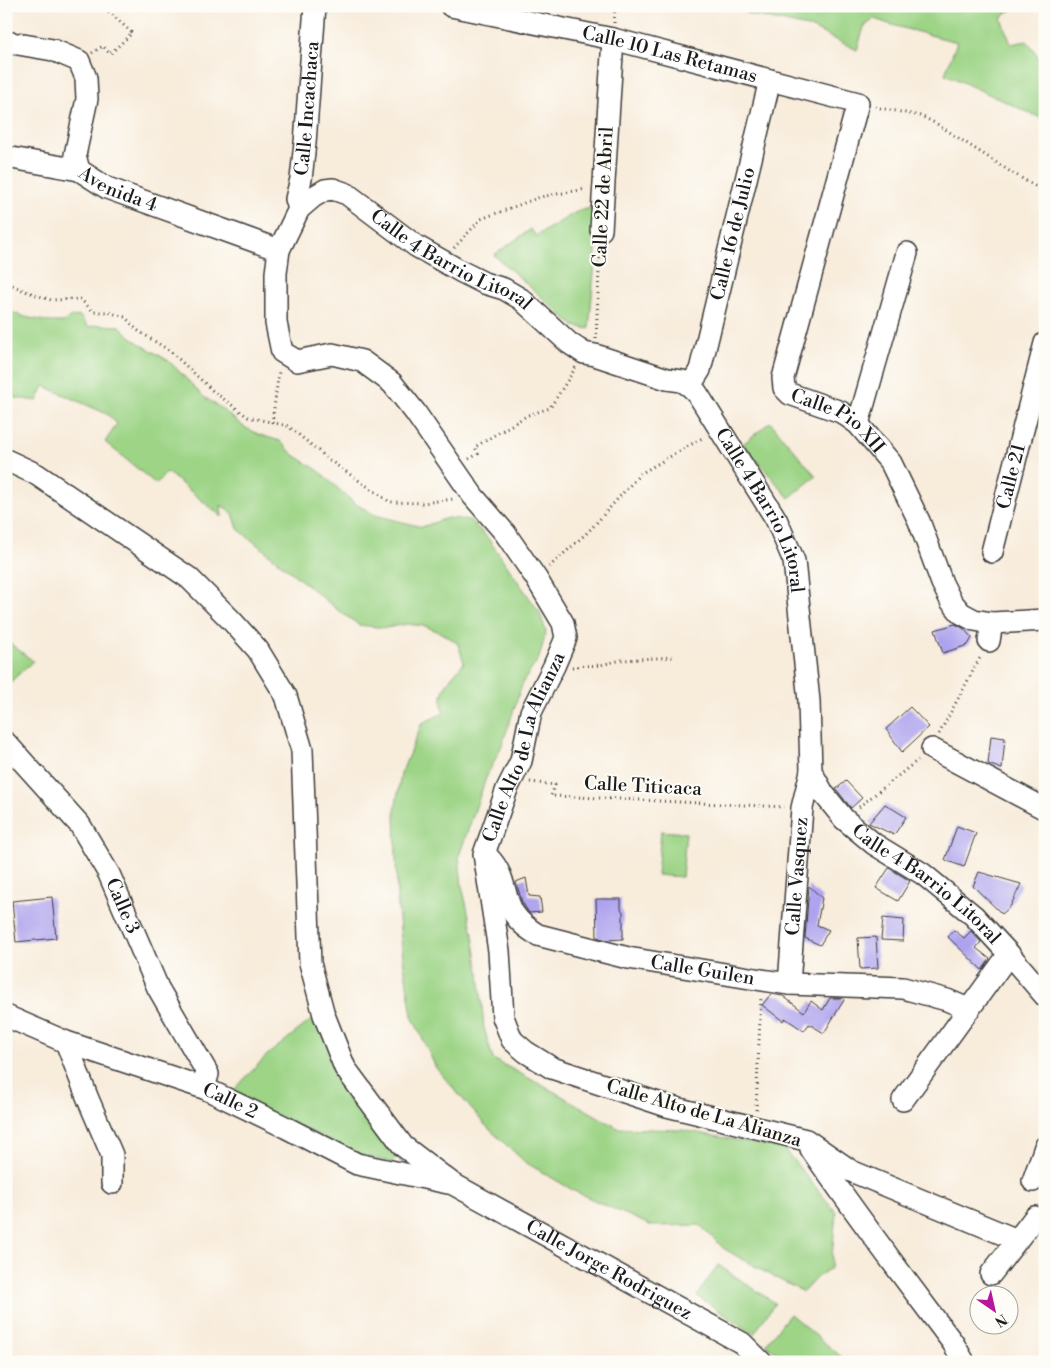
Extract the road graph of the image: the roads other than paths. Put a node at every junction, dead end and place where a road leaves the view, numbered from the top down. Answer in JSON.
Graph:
{"nodes":[{"id":1,"x":314,"y":6,"type":"edge"},
{"id":2,"x":451,"y":6,"type":"edge"},
{"id":3,"x":613,"y":39,"type":"junction"},
{"id":4,"x":6,"y":42,"type":"edge"},
{"id":5,"x":770,"y":80,"type":"junction"},
{"id":6,"x":858,"y":103,"type":"joint"},
{"id":7,"x":6,"y":157,"type":"edge"},
{"id":8,"x":79,"y":170,"type":"junction"},
{"id":9,"x":300,"y":209,"type":"junction"},
{"id":10,"x":601,"y":230,"type":"road end"},
{"id":11,"x":279,"y":250,"type":"junction"},
{"id":12,"x":907,"y":253,"type":"dead end"},
{"id":13,"x":1045,"y":343,"type":"edge"},
{"id":14,"x":690,"y":386,"type":"junction"},
{"id":15,"x":858,"y":424,"type":"junction"},
{"id":16,"x":6,"y":460,"type":"edge"},
{"id":17,"x":992,"y":552,"type":"dead end"},
{"id":18,"x":1045,"y":620,"type":"edge"},
{"id":19,"x":6,"y":743,"type":"edge"},
{"id":20,"x":932,"y":748,"type":"dead end"},
{"id":21,"x":811,"y":771,"type":"junction"},
{"id":22,"x":1045,"y":809,"type":"edge"},
{"id":23,"x":484,"y":854,"type":"junction"},
{"id":24,"x":1009,"y":954,"type":"junction"},
{"id":25,"x":789,"y":984,"type":"junction"},
{"id":26,"x":1045,"y":996,"type":"edge"},
{"id":27,"x":968,"y":1009,"type":"junction"},
{"id":28,"x":6,"y":1016,"type":"edge"},
{"id":29,"x":66,"y":1042,"type":"junction"},
{"id":30,"x":204,"y":1088,"type":"junction"},
{"id":31,"x":903,"y":1100,"type":"dead end"},
{"id":32,"x":806,"y":1140,"type":"junction"},
{"id":33,"x":1045,"y":1147,"type":"edge"},
{"id":34,"x":1033,"y":1181,"type":"dead end"},
{"id":35,"x":112,"y":1184,"type":"dead end"},
{"id":36,"x":453,"y":1184,"type":"junction"},
{"id":37,"x":1035,"y":1216,"type":"dead end"},
{"id":38,"x":1017,"y":1240,"type":"junction"},
{"id":39,"x":991,"y":1274,"type":"dead end"},
{"id":40,"x":761,"y":1362,"type":"edge"},
{"id":41,"x":964,"y":1362,"type":"edge"}],
"edges":[{"from":1,"to":9,"type":"street","name":"Calle Incachaca"},
{"from":2,"to":3,"type":"street","name":"Calle 10 Las Retamas"},
{"from":3,"to":5,"type":"street","name":"Calle 10 Las Retamas"},
{"from":3,"to":10,"type":"street","name":"Calle 22 de Abril"},
{"from":4,"to":8,"type":"street","name":"Avenida 4"},
{"from":5,"to":6,"type":"street","name":"Calle 10 Las Retamas"},
{"from":5,"to":14,"type":"street","name":"Calle 16 de Julio"},
{"from":6,"to":15,"type":"street","name":"Calle Pio XII"},
{"from":7,"to":8,"type":"street"},
{"from":8,"to":11,"type":"street","name":"Avenida 4"},
{"from":9,"to":11,"type":"street"},
{"from":9,"to":14,"type":"street","name":"Calle 4 Barrio Litoral"},
{"from":11,"to":23,"type":"street","name":"Calle Alto de La Alianza"},
{"from":12,"to":15,"type":"street"},
{"from":13,"to":17,"type":"street","name":"Calle 21"},
{"from":14,"to":21,"type":"street","name":"Calle 4 Barrio Litoral"},
{"from":15,"to":18,"type":"street","name":"Calle Pio XII"},
{"from":16,"to":36,"type":"street"},
{"from":19,"to":30,"type":"street","name":"Calle 3"},
{"from":20,"to":22,"type":"street"},
{"from":21,"to":24,"type":"street","name":"Calle 4 Barrio Litoral"},
{"from":21,"to":25,"type":"street","name":"Calle Vasquez"},
{"from":23,"to":25,"type":"street","name":"Calle Guilen"},
{"from":23,"to":32,"type":"street","name":"Calle Alto de La Alianza"},
{"from":24,"to":26,"type":"street","name":"Calle 4 Barrio Litoral"},
{"from":24,"to":27,"type":"street"},
{"from":25,"to":27,"type":"street","name":"Calle Guilen"},
{"from":27,"to":31,"type":"street"},
{"from":28,"to":29,"type":"street","name":"Calle 2"},
{"from":29,"to":30,"type":"street","name":"Calle 2"},
{"from":29,"to":35,"type":"street"},
{"from":30,"to":36,"type":"street","name":"Calle 2"},
{"from":32,"to":38,"type":"street","name":"Calle Alto de La Alianza"},
{"from":32,"to":41,"type":"street"},
{"from":33,"to":34,"type":"street"},
{"from":36,"to":40,"type":"street","name":"Calle Jorge Rodriguez"},
{"from":37,"to":38,"type":"street"},
{"from":38,"to":39,"type":"street"}]}
